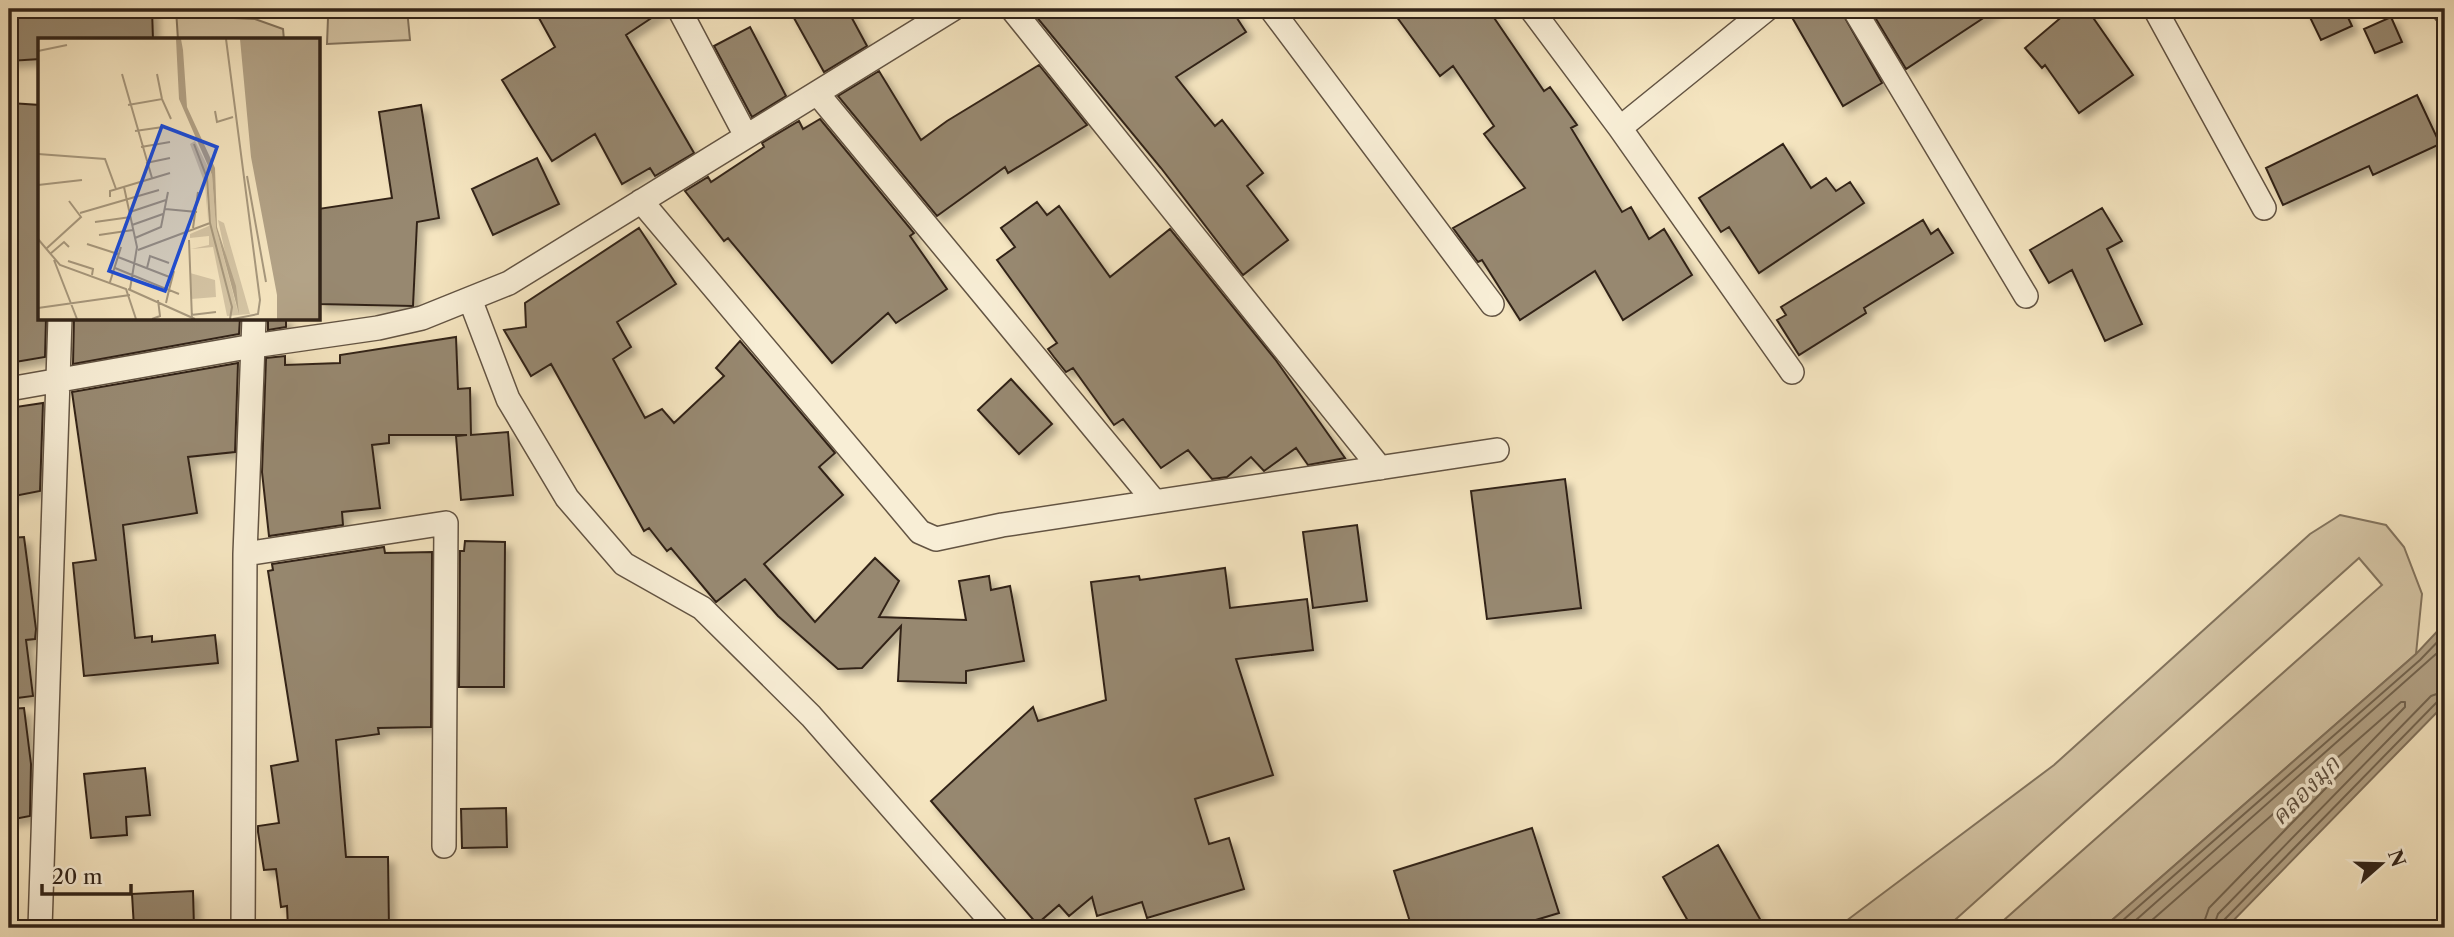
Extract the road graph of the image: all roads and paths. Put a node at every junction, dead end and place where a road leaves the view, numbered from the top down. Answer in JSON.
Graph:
{"nodes":[{"id":1,"x":678,"y":9,"type":"edge"},
{"id":2,"x":953,"y":9,"type":"edge"},
{"id":3,"x":1012,"y":9,"type":"edge"},
{"id":4,"x":1271,"y":9,"type":"edge"},
{"id":5,"x":1531,"y":9,"type":"edge"},
{"id":6,"x":1767,"y":9,"type":"edge"},
{"id":7,"x":1854,"y":9,"type":"edge"},
{"id":8,"x":2155,"y":9,"type":"edge"},
{"id":9,"x":921,"y":17,"type":"edge"},
{"id":10,"x":817,"y":93,"type":"junction"},
{"id":11,"x":1620,"y":128,"type":"junction"},
{"id":12,"x":746,"y":136,"type":"junction"},
{"id":13,"x":641,"y":201,"type":"junction"},
{"id":14,"x":2264,"y":208,"type":"dead end"},
{"id":15,"x":2026,"y":296,"type":"dead end"},
{"id":16,"x":470,"y":299,"type":"junction"},
{"id":17,"x":1492,"y":304,"type":"dead end"},
{"id":18,"x":60,"y":320,"type":"edge"},
{"id":19,"x":254,"y":320,"type":"edge"},
{"id":20,"x":253,"y":346,"type":"junction"},
{"id":21,"x":1792,"y":372,"type":"dead end"},
{"id":22,"x":57,"y":383,"type":"junction"},
{"id":23,"x":9,"y":389,"type":"edge"},
{"id":24,"x":1497,"y":450,"type":"dead end"},
{"id":25,"x":1380,"y":468,"type":"junction"},
{"id":26,"x":1155,"y":502,"type":"junction"},
{"id":27,"x":245,"y":554,"type":"junction"},
{"id":28,"x":444,"y":846,"type":"dead end"},
{"id":29,"x":40,"y":928,"type":"edge"},
{"id":30,"x":243,"y":928,"type":"edge"},
{"id":31,"x":997,"y":928,"type":"edge"}],
"edges":[{"from":1,"to":12,"type":"street"},
{"from":2,"to":9,"type":"street"},
{"from":3,"to":25,"type":"street"},
{"from":4,"to":17,"type":"street"},
{"from":5,"to":11,"type":"street"},
{"from":6,"to":11,"type":"street"},
{"from":7,"to":15,"type":"street"},
{"from":8,"to":14,"type":"street"},
{"from":9,"to":10,"type":"street"},
{"from":10,"to":12,"type":"street"},
{"from":10,"to":26,"type":"street"},
{"from":11,"to":21,"type":"street"},
{"from":12,"to":13,"type":"street"},
{"from":13,"to":16,"type":"street"},
{"from":13,"to":26,"type":"street"},
{"from":16,"to":20,"type":"street"},
{"from":16,"to":31,"type":"street"},
{"from":18,"to":22,"type":"street"},
{"from":19,"to":20,"type":"street"},
{"from":20,"to":22,"type":"street"},
{"from":20,"to":27,"type":"street"},
{"from":22,"to":23,"type":"street"},
{"from":22,"to":29,"type":"street"},
{"from":24,"to":25,"type":"street"},
{"from":25,"to":26,"type":"street"},
{"from":27,"to":28,"type":"street"},
{"from":27,"to":30,"type":"street"}]}
